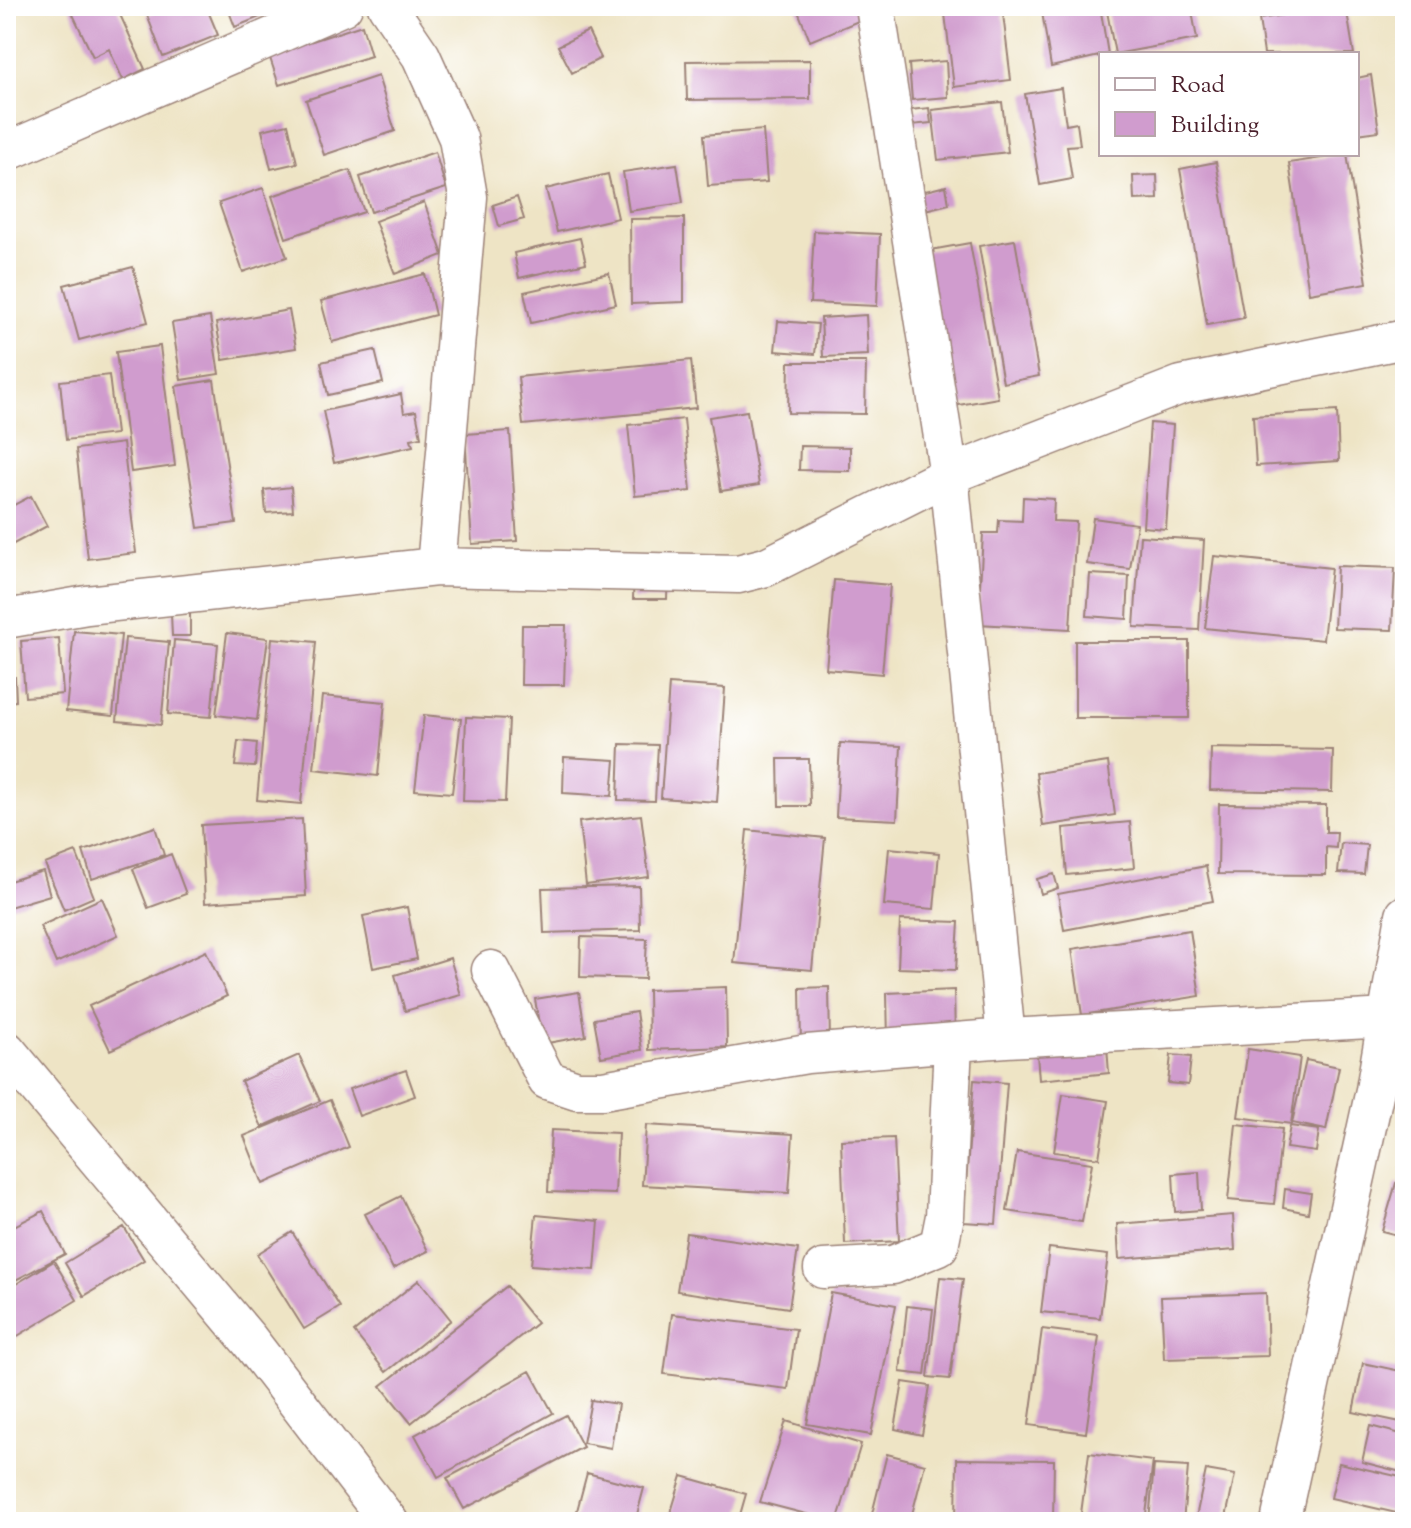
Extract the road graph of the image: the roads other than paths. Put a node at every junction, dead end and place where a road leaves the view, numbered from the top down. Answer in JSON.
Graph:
{"nodes":[{"id":1,"x":343,"y":6,"type":"edge"},
{"id":2,"x":387,"y":6,"type":"edge"},
{"id":3,"x":875,"y":6,"type":"edge"},
{"id":4,"x":6,"y":152,"type":"edge"},
{"id":5,"x":1405,"y":339,"type":"edge"},
{"id":6,"x":949,"y":475,"type":"junction"},
{"id":7,"x":436,"y":567,"type":"junction"},
{"id":8,"x":6,"y":619,"type":"edge"},
{"id":9,"x":1405,"y":915,"type":"edge"},
{"id":10,"x":491,"y":970,"type":"dead end"},
{"id":11,"x":1389,"y":1018,"type":"junction"},
{"id":12,"x":1006,"y":1038,"type":"junction"},
{"id":13,"x":953,"y":1043,"type":"junction"},
{"id":14,"x":6,"y":1050,"type":"edge"},
{"id":15,"x":823,"y":1269,"type":"dead end"},
{"id":16,"x":389,"y":1522,"type":"edge"},
{"id":17,"x":1280,"y":1522,"type":"edge"}],
"edges":[{"from":1,"to":4,"type":"street"},
{"from":2,"to":7,"type":"street"},
{"from":3,"to":6,"type":"street"},
{"from":5,"to":6,"type":"street"},
{"from":6,"to":7,"type":"street"},
{"from":6,"to":12,"type":"street"},
{"from":7,"to":8,"type":"street"},
{"from":9,"to":11,"type":"street"},
{"from":10,"to":13,"type":"street"},
{"from":11,"to":12,"type":"street"},
{"from":11,"to":17,"type":"street"},
{"from":12,"to":13,"type":"street"},
{"from":13,"to":15,"type":"street"},
{"from":14,"to":16,"type":"street"}]}
